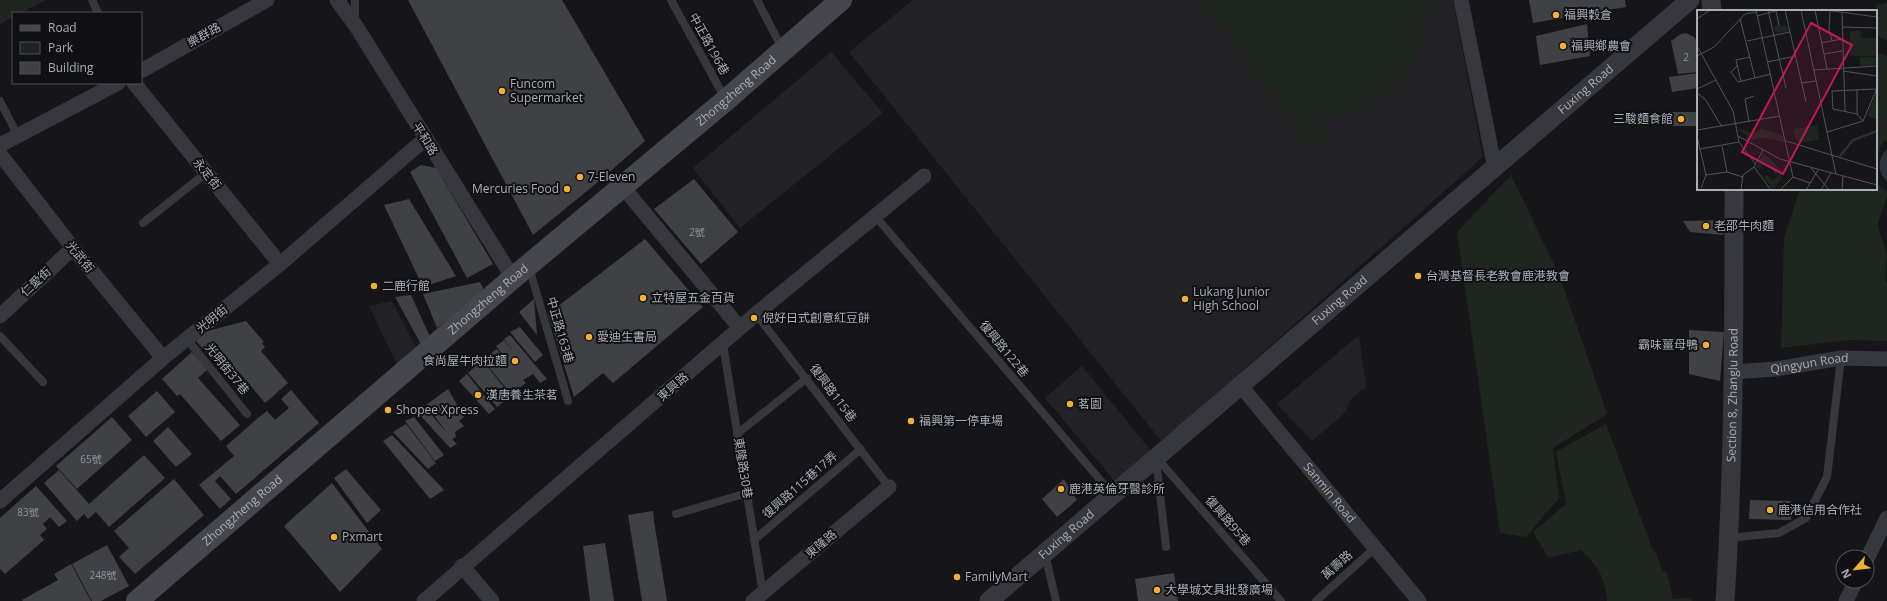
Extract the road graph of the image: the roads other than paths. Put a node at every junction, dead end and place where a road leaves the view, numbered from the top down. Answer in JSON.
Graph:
{"nodes":[{"id":1,"x":92,"y":0,"type":"edge"},
{"id":2,"x":267,"y":0,"type":"edge"},
{"id":3,"x":337,"y":0,"type":"edge"},
{"id":4,"x":355,"y":0,"type":"edge"},
{"id":5,"x":670,"y":0,"type":"edge"},
{"id":6,"x":757,"y":0,"type":"edge"},
{"id":7,"x":841,"y":0,"type":"edge"},
{"id":8,"x":1462,"y":0,"type":"edge"},
{"id":9,"x":1690,"y":0,"type":"edge"},
{"id":10,"x":1711,"y":0,"type":"edge"},
{"id":11,"x":1712,"y":10,"type":"edge"},
{"id":12,"x":98,"y":12,"type":"edge"},
{"id":13,"x":356,"y":26,"type":"junction"},
{"id":14,"x":784,"y":50,"type":"junction"},
{"id":15,"x":142,"y":70,"type":"edge"},
{"id":16,"x":116,"y":84,"type":"edge"},
{"id":17,"x":135,"y":84,"type":"edge"},
{"id":18,"x":726,"y":100,"type":"junction"},
{"id":19,"x":0,"y":101,"type":"edge"},
{"id":20,"x":18,"y":136,"type":"junction"},
{"id":21,"x":425,"y":139,"type":"junction"},
{"id":22,"x":0,"y":145,"type":"edge"},
{"id":23,"x":0,"y":154,"type":"edge"},
{"id":24,"x":1495,"y":169,"type":"junction"},
{"id":25,"x":206,"y":173,"type":"junction"},
{"id":26,"x":924,"y":176,"type":"dead end"},
{"id":27,"x":622,"y":186,"type":"junction"},
{"id":28,"x":1734,"y":190,"type":"edge"},
{"id":29,"x":876,"y":217,"type":"junction"},
{"id":30,"x":143,"y":223,"type":"dead end"},
{"id":31,"x":73,"y":248,"type":"junction"},
{"id":32,"x":280,"y":264,"type":"junction"},
{"id":33,"x":521,"y":272,"type":"junction"},
{"id":34,"x":756,"y":314,"type":"junction"},
{"id":35,"x":0,"y":316,"type":"edge"},
{"id":36,"x":740,"y":328,"type":"junction"},
{"id":37,"x":0,"y":336,"type":"edge"},
{"id":38,"x":187,"y":339,"type":"junction"},
{"id":39,"x":723,"y":344,"type":"junction"},
{"id":40,"x":163,"y":358,"type":"junction"},
{"id":41,"x":1840,"y":358,"type":"junction"},
{"id":42,"x":1887,"y":360,"type":"edge"},
{"id":43,"x":1732,"y":372,"type":"junction"},
{"id":44,"x":807,"y":378,"type":"junction"},
{"id":45,"x":43,"y":382,"type":"dead end"},
{"id":46,"x":1240,"y":385,"type":"junction"},
{"id":47,"x":568,"y":400,"type":"dead end"},
{"id":48,"x":247,"y":414,"type":"dead end"},
{"id":49,"x":737,"y":434,"type":"junction"},
{"id":50,"x":861,"y":449,"type":"junction"},
{"id":51,"x":1156,"y":457,"type":"junction"},
{"id":52,"x":889,"y":487,"type":"joint"},
{"id":53,"x":747,"y":493,"type":"junction"},
{"id":54,"x":1113,"y":495,"type":"junction"},
{"id":55,"x":0,"y":502,"type":"edge"},
{"id":56,"x":676,"y":514,"type":"dead end"},
{"id":57,"x":1887,"y":518,"type":"edge"},
{"id":58,"x":1729,"y":538,"type":"junction"},
{"id":59,"x":754,"y":540,"type":"junction"},
{"id":60,"x":1166,"y":547,"type":"dead end"},
{"id":61,"x":1375,"y":548,"type":"junction"},
{"id":62,"x":1872,"y":549,"type":"edge"},
{"id":63,"x":1045,"y":554,"type":"junction"},
{"id":64,"x":462,"y":566,"type":"junction"},
{"id":65,"x":1852,"y":589,"type":"edge"},
{"id":66,"x":760,"y":598,"type":"edge"},
{"id":67,"x":137,"y":601,"type":"edge"},
{"id":68,"x":424,"y":601,"type":"edge"},
{"id":69,"x":492,"y":601,"type":"edge"},
{"id":70,"x":989,"y":601,"type":"edge"},
{"id":71,"x":1056,"y":601,"type":"edge"},
{"id":72,"x":1281,"y":601,"type":"edge"},
{"id":73,"x":1316,"y":601,"type":"edge"},
{"id":74,"x":1419,"y":601,"type":"edge"},
{"id":75,"x":1725,"y":601,"type":"edge"},
{"id":76,"x":1846,"y":601,"type":"edge"}],
"edges":[{"from":1,"to":12,"type":"lane"},
{"from":2,"to":15,"type":"street","name":"樂群路"},
{"from":3,"to":13,"type":"street","name":"平和路"},
{"from":4,"to":13,"type":"lane"},
{"from":5,"to":18,"type":"lane","name":"中正路196巷"},
{"from":6,"to":14,"type":"lane"},
{"from":7,"to":14,"type":"main road","name":"Zhongzheng Road"},
{"from":8,"to":24,"type":"street"},
{"from":9,"to":24,"type":"street","name":"Fuxing Road"},
{"from":10,"to":11,"type":"street"},
{"from":13,"to":21,"type":"street","name":"平和路"},
{"from":14,"to":18,"type":"main road","name":"Zhongzheng Road"},
{"from":16,"to":20,"type":"street"},
{"from":17,"to":25,"type":"street","name":"永定街"},
{"from":18,"to":27,"type":"main road","name":"Zhongzheng Road"},
{"from":19,"to":20,"type":"lane"},
{"from":20,"to":22,"type":"street"},
{"from":21,"to":32,"type":"street","name":"光明街"},
{"from":21,"to":33,"type":"street","name":"平和路"},
{"from":23,"to":31,"type":"street","name":"光武街"},
{"from":24,"to":46,"type":"street","name":"Fuxing Road"},
{"from":25,"to":30,"type":"lane"},
{"from":25,"to":32,"type":"street","name":"永定街"},
{"from":26,"to":29,"type":"street","name":"東興路"},
{"from":27,"to":33,"type":"main road","name":"Zhongzheng Road"},
{"from":27,"to":36,"type":"street"},
{"from":28,"to":43,"type":"street","name":"Section 8, Zhanglu Road"},
{"from":29,"to":34,"type":"street","name":"東興路"},
{"from":29,"to":54,"type":"lane","name":"復興路122巷"},
{"from":31,"to":35,"type":"street","name":"仁愛街"},
{"from":31,"to":40,"type":"street","name":"光武街"},
{"from":32,"to":38,"type":"street","name":"光明街"},
{"from":33,"to":47,"type":"lane","name":"中正路163巷"},
{"from":33,"to":67,"type":"main road","name":"Zhongzheng Road"},
{"from":34,"to":36,"type":"street","name":"東興路"},
{"from":34,"to":44,"type":"lane","name":"復興路115巷"},
{"from":36,"to":39,"type":"street","name":"東興路"},
{"from":37,"to":45,"type":"lane"},
{"from":38,"to":40,"type":"street","name":"光明街"},
{"from":38,"to":48,"type":"lane","name":"光明街37巷"},
{"from":39,"to":49,"type":"lane","name":"東隆路30巷"},
{"from":39,"to":64,"type":"street","name":"東興路"},
{"from":40,"to":55,"type":"street","name":"光明街"},
{"from":41,"to":42,"type":"street","name":"Qingyun Road"},
{"from":41,"to":43,"type":"street","name":"Qingyun Road"},
{"from":41,"to":58,"type":"lane"},
{"from":43,"to":58,"type":"street","name":"Section 8, Zhanglu Road"},
{"from":44,"to":49,"type":"lane"},
{"from":44,"to":50,"type":"lane","name":"復興路115巷"},
{"from":46,"to":51,"type":"street","name":"Fuxing Road"},
{"from":46,"to":61,"type":"street","name":"Sanmin Road"},
{"from":49,"to":53,"type":"lane","name":"東隆路30巷"},
{"from":50,"to":52,"type":"lane","name":"復興路115巷"},
{"from":50,"to":59,"type":"lane","name":"復興路115巷17弄"},
{"from":51,"to":54,"type":"street","name":"Fuxing Road"},
{"from":51,"to":60,"type":"lane"},
{"from":51,"to":72,"type":"lane","name":"復興路95巷"},
{"from":52,"to":66,"type":"street","name":"東隆路"},
{"from":53,"to":56,"type":"lane"},
{"from":53,"to":59,"type":"lane","name":"東隆路30巷"},
{"from":54,"to":63,"type":"street","name":"Fuxing Road"},
{"from":57,"to":62,"type":"street"},
{"from":58,"to":75,"type":"street","name":"Section 8, Zhanglu Road"},
{"from":59,"to":66,"type":"lane","name":"東隆路30巷"},
{"from":61,"to":73,"type":"lane","name":"萬壽路"},
{"from":61,"to":74,"type":"street","name":"Sanmin Road"},
{"from":63,"to":70,"type":"street","name":"Fuxing Road"},
{"from":63,"to":71,"type":"lane"},
{"from":64,"to":68,"type":"street","name":"東興路"},
{"from":64,"to":69,"type":"street"},
{"from":65,"to":76,"type":"street"}]}
